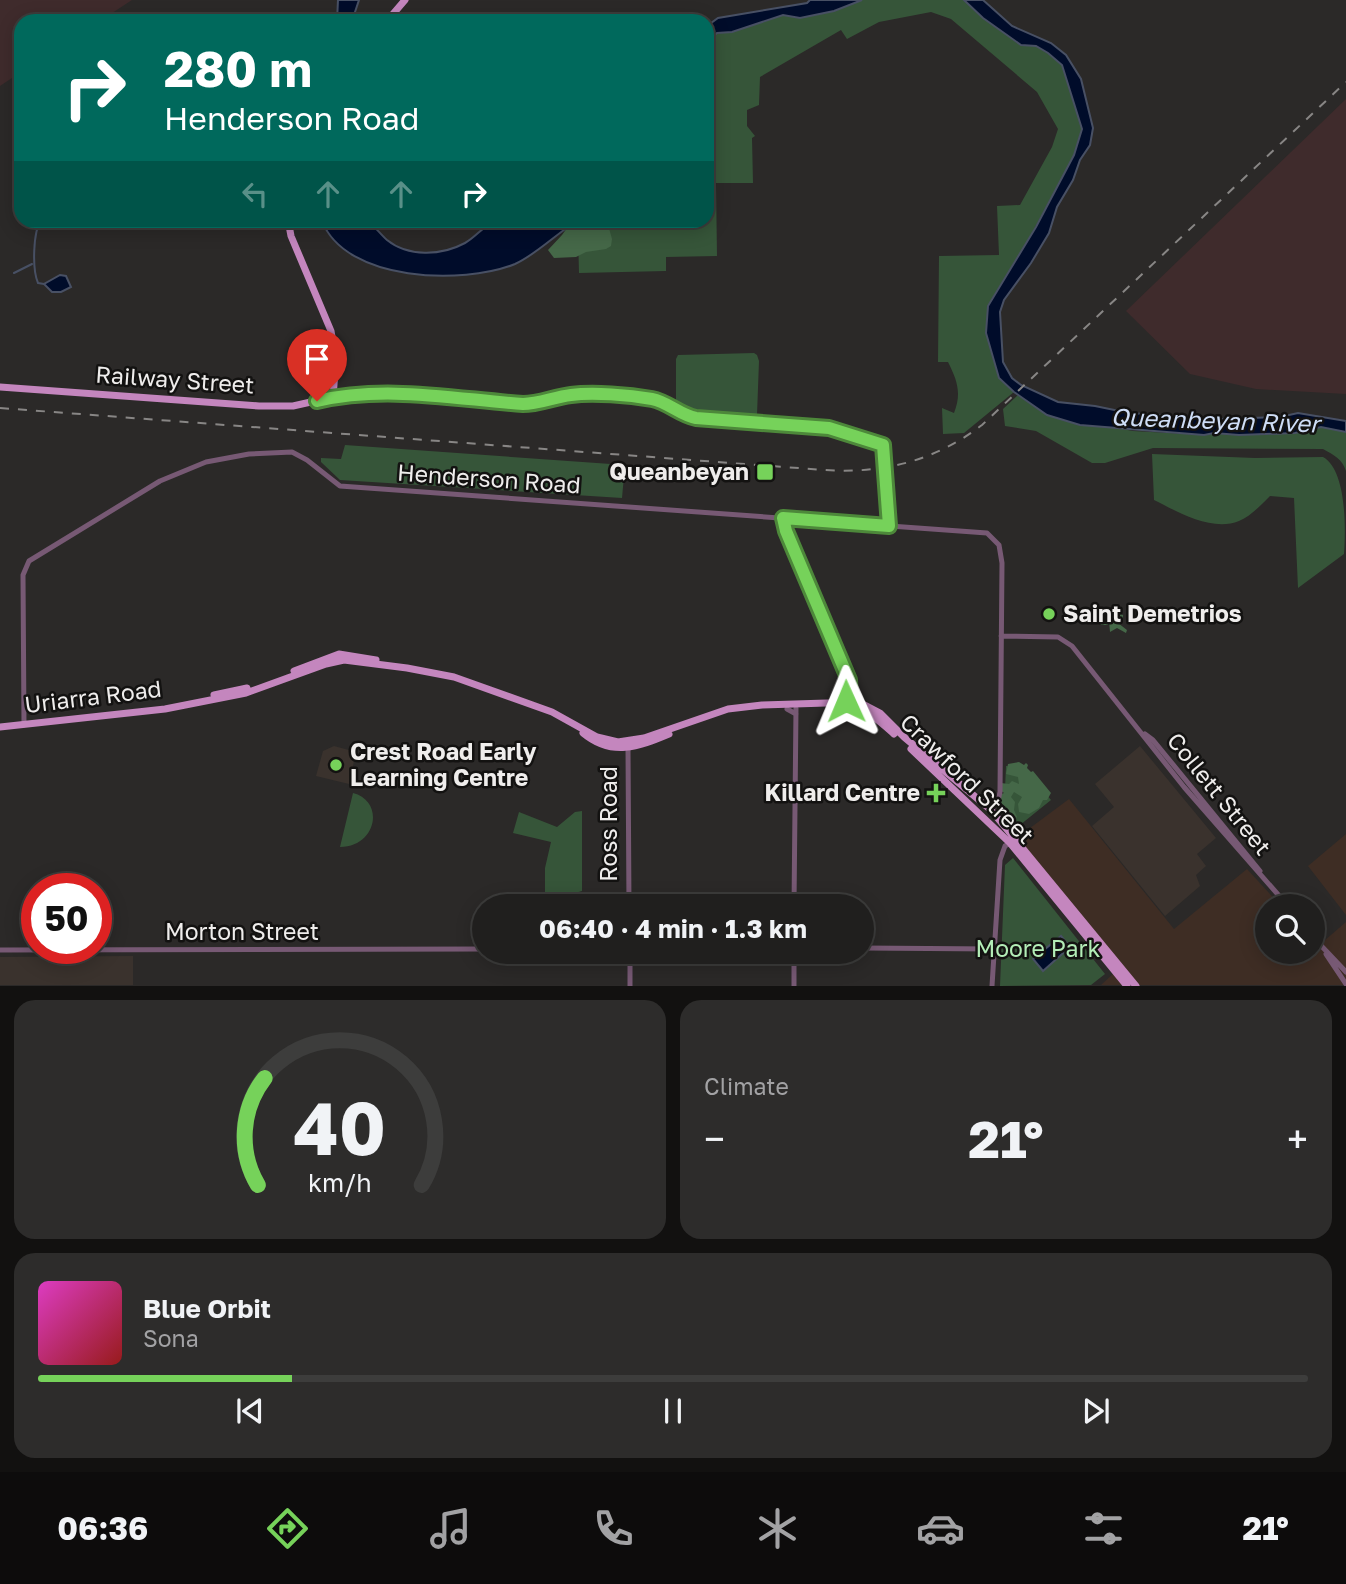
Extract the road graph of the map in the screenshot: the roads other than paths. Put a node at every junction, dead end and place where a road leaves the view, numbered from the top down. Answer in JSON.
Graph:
{"nodes":[{"id":1,"x":405,"y":0,"type":"edge"},
{"id":2,"x":393,"y":14,"type":"edge"},
{"id":3,"x":290,"y":228,"type":"edge"},
{"id":4,"x":0,"y":387,"type":"edge"},
{"id":5,"x":333,"y":397,"type":"junction"},
{"id":6,"x":783,"y":518,"type":"junction"},
{"id":7,"x":889,"y":526,"type":"junction"},
{"id":8,"x":1001,"y":636,"type":"junction"},
{"id":9,"x":853,"y":703,"type":"junction"},
{"id":10,"x":793,"y":709,"type":"junction"},
{"id":11,"x":24,"y":725,"type":"junction"},
{"id":12,"x":0,"y":727,"type":"edge"},
{"id":13,"x":628,"y":745,"type":"junction"},
{"id":14,"x":958,"y":787,"type":"junction"},
{"id":15,"x":991,"y":810,"type":"junction"},
{"id":16,"x":1012,"y":840,"type":"junction"},
{"id":17,"x":629,"y":894,"type":"edge"},
{"id":18,"x":794,"y":894,"type":"edge"},
{"id":19,"x":1277,"y":894,"type":"edge"},
{"id":20,"x":874,"y":948,"type":"edge"},
{"id":21,"x":472,"y":949,"type":"edge"},
{"id":22,"x":993,"y":949,"type":"junction"},
{"id":23,"x":0,"y":950,"type":"edge"},
{"id":24,"x":1325,"y":950,"type":"edge"},
{"id":25,"x":1325,"y":951,"type":"edge"},
{"id":26,"x":630,"y":964,"type":"edge"},
{"id":27,"x":794,"y":964,"type":"edge"},
{"id":28,"x":1118,"y":970,"type":"junction"},
{"id":29,"x":1346,"y":972,"type":"edge"},
{"id":30,"x":1346,"y":984,"type":"edge"},
{"id":31,"x":630,"y":985,"type":"edge"},
{"id":32,"x":794,"y":985,"type":"edge"},
{"id":33,"x":992,"y":985,"type":"edge"},
{"id":34,"x":1127,"y":985,"type":"edge"},
{"id":35,"x":1136,"y":985,"type":"edge"}],
"edges":[{"from":1,"to":2,"type":"main road"},
{"from":3,"to":5,"type":"main road"},
{"from":4,"to":5,"type":"main road","name":"Railway Street"},
{"from":5,"to":7,"type":"street","name":"Railway Street"},
{"from":6,"to":7,"type":"street","name":"Henderson Road"},
{"from":6,"to":9,"type":"street"},
{"from":6,"to":11,"type":"street","name":"Henderson Road"},
{"from":7,"to":8,"type":"street","name":"Henderson Road"},
{"from":8,"to":15,"type":"street","name":"Henderson Road"},
{"from":8,"to":19,"type":"street","name":"Collett Street"},
{"from":9,"to":10,"type":"main road","name":"Uriarra Road"},
{"from":9,"to":14,"type":"main road","name":"Crawford Street"},
{"from":10,"to":13,"type":"main road","name":"Uriarra Road"},
{"from":10,"to":18,"type":"street"},
{"from":11,"to":12,"type":"main road","name":"Uriarra Road"},
{"from":11,"to":13,"type":"main road","name":"Uriarra Road"},
{"from":13,"to":17,"type":"street","name":"Ross Road"},
{"from":14,"to":15,"type":"main road","name":"Crawford Street"},
{"from":14,"to":16,"type":"main road","name":"Crawford Street"},
{"from":15,"to":16,"type":"main road","name":"Crawford Street"},
{"from":16,"to":22,"type":"street"},
{"from":16,"to":28,"type":"main road","name":"Crawford Street"},
{"from":20,"to":22,"type":"street"},
{"from":21,"to":23,"type":"street","name":"Morton Street"},
{"from":22,"to":33,"type":"street"},
{"from":24,"to":29,"type":"street"},
{"from":25,"to":30,"type":"street"},
{"from":26,"to":31,"type":"street"},
{"from":27,"to":32,"type":"street"},
{"from":28,"to":34,"type":"main road","name":"Crawford Street"},
{"from":28,"to":35,"type":"main road","name":"Crawford Street"}]}
